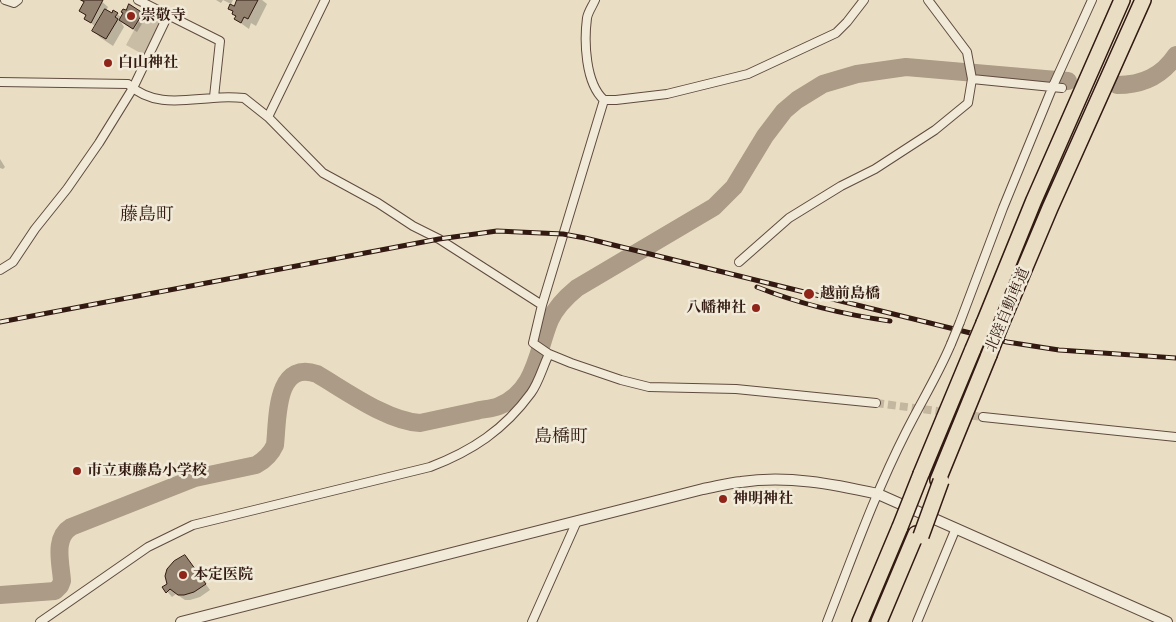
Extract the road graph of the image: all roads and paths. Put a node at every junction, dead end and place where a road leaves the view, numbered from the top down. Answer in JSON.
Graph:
{"nodes":[{"id":1,"x":5,"y":0,"type":"edge"},
{"id":2,"x":18,"y":0,"type":"edge"},
{"id":3,"x":138,"y":0,"type":"edge"},
{"id":4,"x":325,"y":0,"type":"edge"},
{"id":5,"x":595,"y":0,"type":"edge"},
{"id":6,"x":864,"y":0,"type":"edge"},
{"id":7,"x":928,"y":0,"type":"edge"},
{"id":8,"x":1092,"y":0,"type":"edge"},
{"id":9,"x":1122,"y":0,"type":"edge"},
{"id":10,"x":1143,"y":0,"type":"edge"},
{"id":11,"x":168,"y":15,"type":"junction"},
{"id":12,"x":971,"y":74,"type":"junction"},
{"id":13,"x":0,"y":82,"type":"edge"},
{"id":14,"x":1055,"y":82,"type":"junction"},
{"id":15,"x":133,"y":88,"type":"junction"},
{"id":16,"x":1062,"y":88,"type":"dead end"},
{"id":17,"x":214,"y":98,"type":"junction"},
{"id":18,"x":604,"y":100,"type":"junction"},
{"id":19,"x":268,"y":118,"type":"junction"},
{"id":20,"x":739,"y":262,"type":"dead end"},
{"id":21,"x":0,"y":270,"type":"edge"},
{"id":22,"x":542,"y":305,"type":"junction"},
{"id":23,"x":543,"y":350,"type":"junction"},
{"id":24,"x":876,"y":403,"type":"tunnel mouth"},
{"id":25,"x":983,"y":417,"type":"tunnel mouth"},
{"id":26,"x":1176,"y":436,"type":"edge"},
{"id":27,"x":878,"y":494,"type":"junction"},
{"id":28,"x":577,"y":521,"type":"junction"},
{"id":29,"x":956,"y":528,"type":"junction"},
{"id":30,"x":918,"y":535,"type":"junction"},
{"id":31,"x":40,"y":622,"type":"edge"},
{"id":32,"x":181,"y":622,"type":"edge"},
{"id":33,"x":532,"y":622,"type":"edge"},
{"id":34,"x":827,"y":622,"type":"edge"},
{"id":35,"x":860,"y":622,"type":"edge"},
{"id":36,"x":878,"y":622,"type":"edge"},
{"id":37,"x":889,"y":622,"type":"edge"},
{"id":38,"x":918,"y":622,"type":"edge"},
{"id":39,"x":1167,"y":622,"type":"edge"}],
"edges":[{"from":1,"to":2,"type":"street"},
{"from":3,"to":11,"type":"street"},
{"from":4,"to":19,"type":"street"},
{"from":5,"to":18,"type":"street"},
{"from":6,"to":18,"type":"street"},
{"from":7,"to":12,"type":"street"},
{"from":8,"to":14,"type":"street"},
{"from":9,"to":35,"type":"highway","name":"北陸自動車道","bridge":true},
{"from":10,"to":30,"type":"highway","name":"北陸自動車道","bridge":true},
{"from":11,"to":15,"type":"street"},
{"from":11,"to":17,"type":"street"},
{"from":12,"to":14,"type":"street"},
{"from":12,"to":20,"type":"street"},
{"from":13,"to":15,"type":"street"},
{"from":14,"to":16,"type":"street"},
{"from":14,"to":27,"type":"street","bridge":true},
{"from":15,"to":17,"type":"street"},
{"from":15,"to":21,"type":"street"},
{"from":17,"to":19,"type":"street"},
{"from":18,"to":22,"type":"street"},
{"from":19,"to":22,"type":"street"},
{"from":22,"to":23,"type":"street"},
{"from":23,"to":24,"type":"street"},
{"from":23,"to":31,"type":"street"},
{"from":25,"to":26,"type":"street"},
{"from":27,"to":28,"type":"street"},
{"from":27,"to":29,"type":"street"},
{"from":27,"to":34,"type":"street"},
{"from":28,"to":32,"type":"street"},
{"from":28,"to":33,"type":"street"},
{"from":29,"to":38,"type":"street"},
{"from":29,"to":39,"type":"street"},
{"from":30,"to":36,"type":"highway","name":"北陸自動車道"},
{"from":30,"to":37,"type":"highway"}]}
